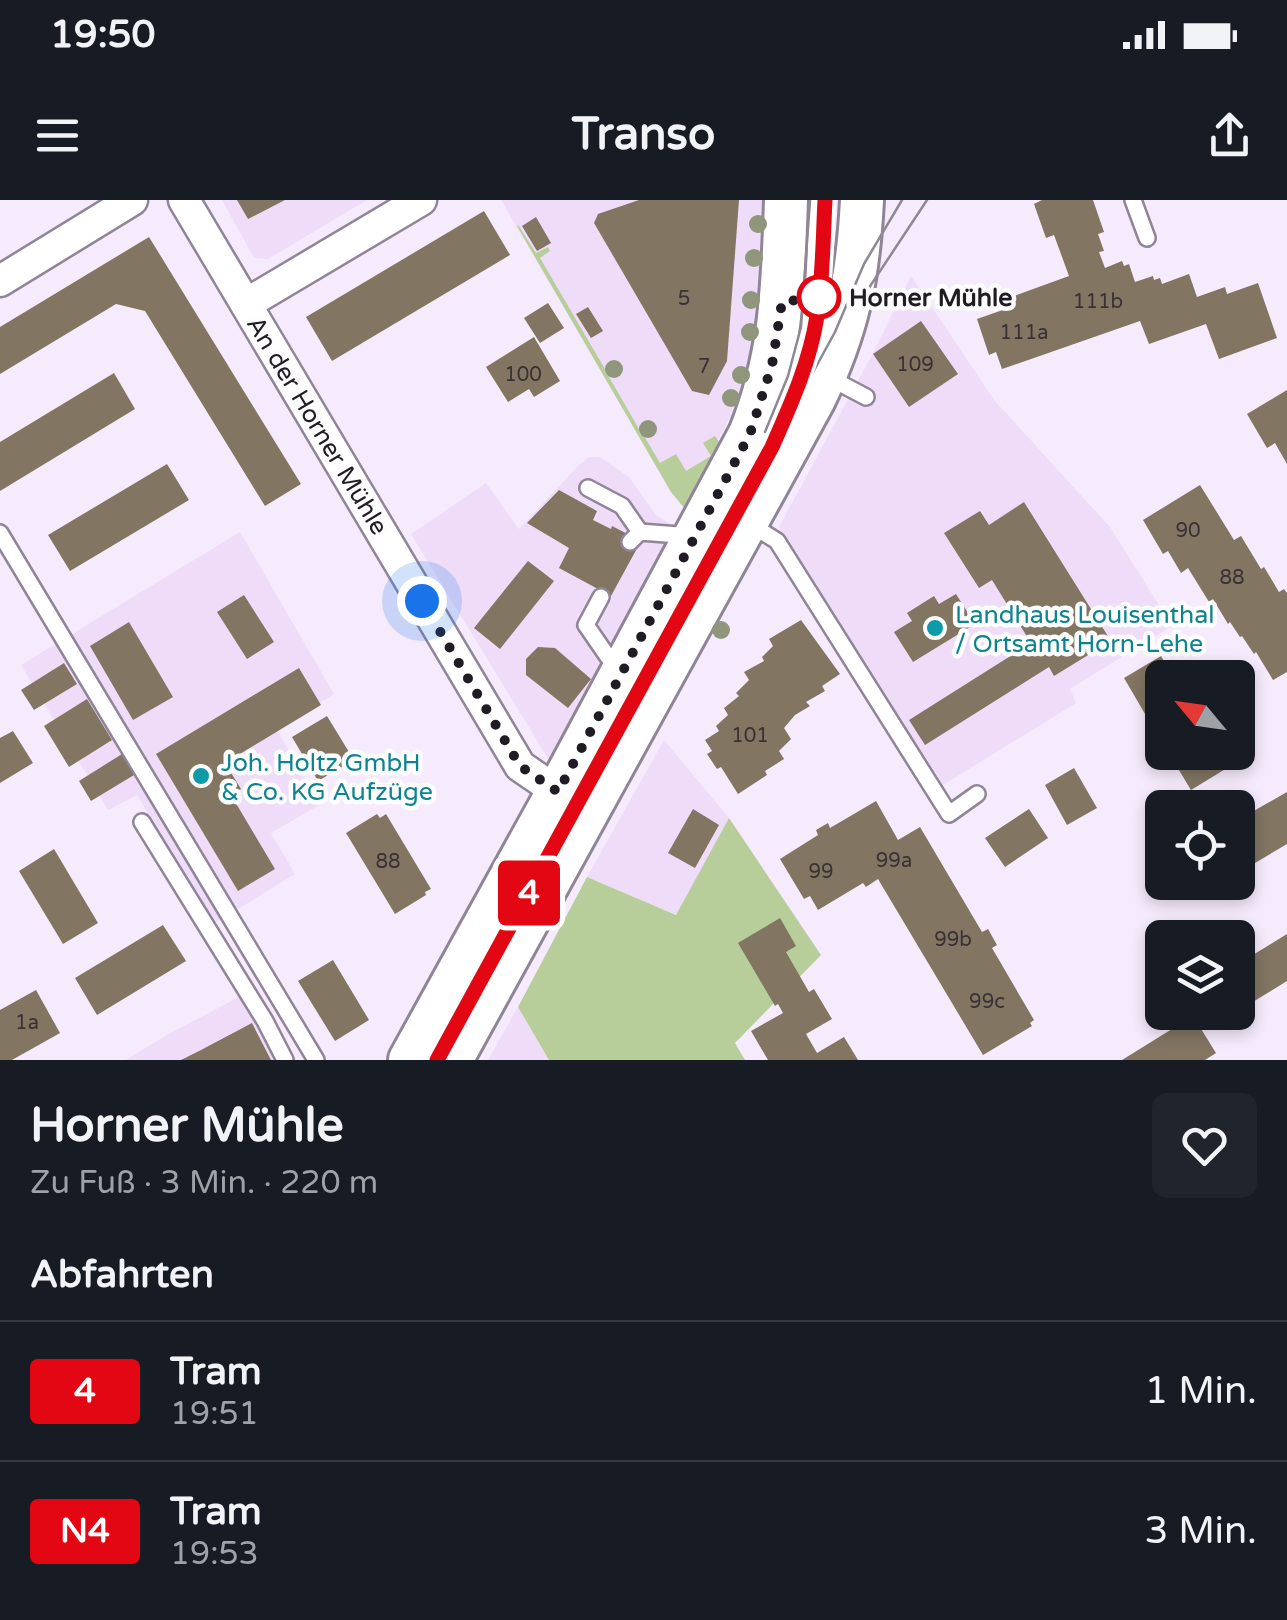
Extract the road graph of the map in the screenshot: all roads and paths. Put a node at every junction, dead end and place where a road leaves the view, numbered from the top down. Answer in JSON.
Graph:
{"nodes":[{"id":1,"x":132,"y":200,"type":"edge"},
{"id":2,"x":184,"y":200,"type":"edge"},
{"id":3,"x":421,"y":200,"type":"edge"},
{"id":4,"x":786,"y":200,"type":"edge"},
{"id":5,"x":817,"y":200,"type":"edge"},
{"id":6,"x":862,"y":200,"type":"edge"},
{"id":7,"x":1133,"y":200,"type":"edge"},
{"id":8,"x":1147,"y":238,"type":"dead end"},
{"id":9,"x":0,"y":281,"type":"edge"},
{"id":10,"x":246,"y":304,"type":"junction"},
{"id":11,"x":825,"y":376,"type":"junction"},
{"id":12,"x":866,"y":398,"type":"dead end"},
{"id":13,"x":764,"y":449,"type":"dead end"},
{"id":14,"x":588,"y":488,"type":"dead end"},
{"id":15,"x":747,"y":522,"type":"junction"},
{"id":16,"x":0,"y":534,"type":"edge"},
{"id":17,"x":696,"y":536,"type":"junction"},
{"id":18,"x":601,"y":598,"type":"dead end"},
{"id":19,"x":620,"y":675,"type":"junction"},
{"id":20,"x":558,"y":792,"type":"junction"},
{"id":21,"x":977,"y":794,"type":"dead end"},
{"id":22,"x":142,"y":822,"type":"dead end"},
{"id":23,"x":286,"y":1060,"type":"edge"},
{"id":24,"x":316,"y":1060,"type":"edge"},
{"id":25,"x":410,"y":1060,"type":"edge"},
{"id":26,"x":451,"y":1060,"type":"edge"}],
"edges":[{"from":1,"to":9,"type":"street"},
{"from":2,"to":10,"type":"street","name":"An der Horner Mühle"},
{"from":3,"to":10,"type":"street"},
{"from":4,"to":17,"type":"main road"},
{"from":5,"to":13,"type":"lane"},
{"from":6,"to":11,"type":"main road"},
{"from":7,"to":8,"type":"lane"},
{"from":10,"to":20,"type":"street","name":"An der Horner Mühle"},
{"from":11,"to":12,"type":"lane"},
{"from":11,"to":15,"type":"main road"},
{"from":14,"to":17,"type":"lane"},
{"from":15,"to":21,"type":"lane"},
{"from":15,"to":26,"type":"main road"},
{"from":16,"to":24,"type":"lane"},
{"from":17,"to":19,"type":"main road"},
{"from":18,"to":19,"type":"lane"},
{"from":19,"to":20,"type":"main road"},
{"from":20,"to":25,"type":"main road"},
{"from":22,"to":23,"type":"lane"}]}
